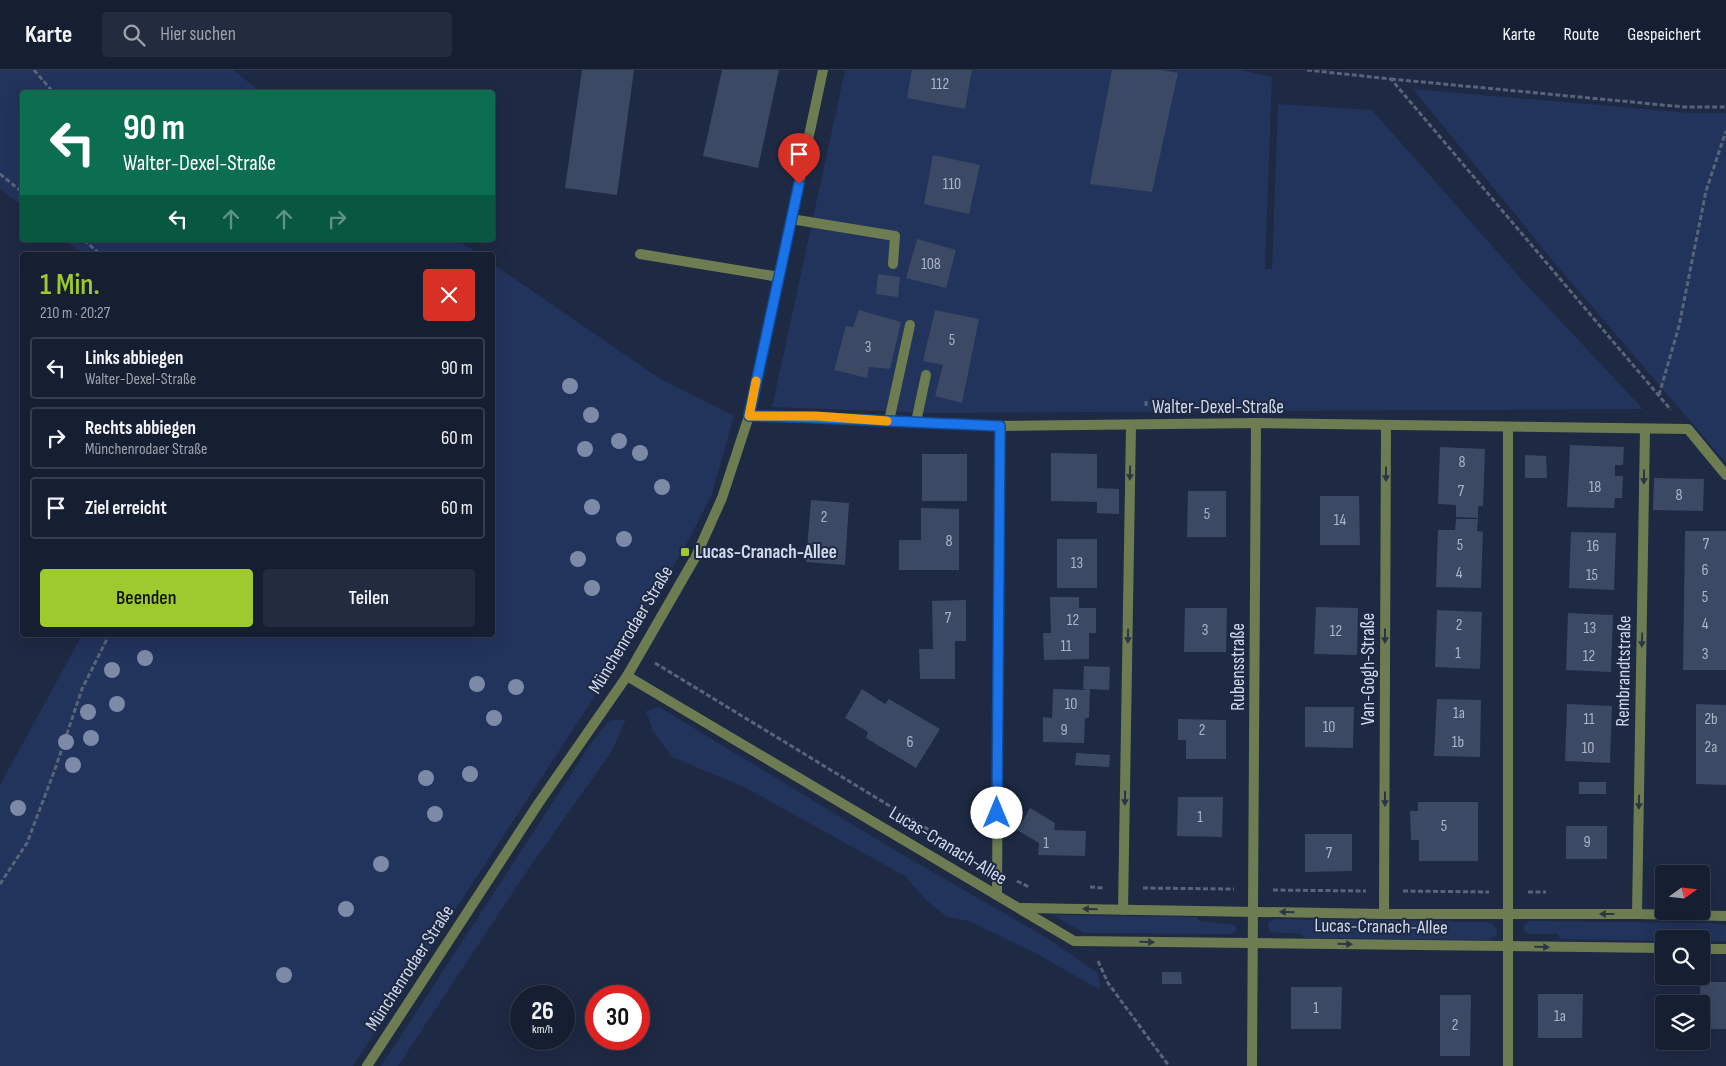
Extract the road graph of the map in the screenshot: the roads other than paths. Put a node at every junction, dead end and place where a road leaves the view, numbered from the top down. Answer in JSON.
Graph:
{"nodes":[{"id":1,"x":823,"y":70,"type":"edge"},
{"id":2,"x":792,"y":219,"type":"junction"},
{"id":3,"x":640,"y":254,"type":"dead end"},
{"id":4,"x":893,"y":264,"type":"dead end"},
{"id":5,"x":779,"y":277,"type":"junction"},
{"id":6,"x":910,"y":325,"type":"dead end"},
{"id":7,"x":926,"y":375,"type":"dead end"},
{"id":8,"x":749,"y":416,"type":"junction"},
{"id":9,"x":889,"y":421,"type":"junction"},
{"id":10,"x":916,"y":422,"type":"junction"},
{"id":11,"x":1256,"y":423,"type":"junction"},
{"id":12,"x":1131,"y":425,"type":"junction"},
{"id":13,"x":1386,"y":425,"type":"junction"},
{"id":14,"x":1000,"y":426,"type":"junction"},
{"id":15,"x":1508,"y":428,"type":"junction"},
{"id":16,"x":1645,"y":428,"type":"junction"},
{"id":17,"x":1726,"y":475,"type":"edge"},
{"id":18,"x":627,"y":676,"type":"junction"},
{"id":19,"x":997,"y":895,"type":"junction"},
{"id":20,"x":1020,"y":908,"type":"junction"},
{"id":21,"x":1123,"y":910,"type":"junction"},
{"id":22,"x":1254,"y":911,"type":"junction"},
{"id":23,"x":1384,"y":914,"type":"junction"},
{"id":24,"x":1509,"y":914,"type":"junction"},
{"id":25,"x":1637,"y":914,"type":"junction"},
{"id":26,"x":1726,"y":916,"type":"edge"},
{"id":27,"x":1253,"y":943,"type":"junction"},
{"id":28,"x":1509,"y":947,"type":"junction"},
{"id":29,"x":1655,"y":948,"type":"edge"},
{"id":30,"x":1710,"y":949,"type":"edge"},
{"id":31,"x":1726,"y":949,"type":"edge"},
{"id":32,"x":367,"y":1066,"type":"edge"},
{"id":33,"x":1252,"y":1066,"type":"edge"},
{"id":34,"x":1508,"y":1066,"type":"edge"}],
"edges":[{"from":1,"to":2,"type":"street","name":"Münchenrodaer Straße"},
{"from":2,"to":4,"type":"street"},
{"from":2,"to":5,"type":"street","name":"Münchenrodaer Straße"},
{"from":3,"to":5,"type":"street"},
{"from":5,"to":8,"type":"street","name":"Münchenrodaer Straße"},
{"from":6,"to":9,"type":"street"},
{"from":7,"to":10,"type":"street"},
{"from":8,"to":9,"type":"street","name":"Walter-Dexel-Straße"},
{"from":8,"to":18,"type":"street","name":"Münchenrodaer Straße"},
{"from":9,"to":10,"type":"street","name":"Walter-Dexel-Straße"},
{"from":10,"to":14,"type":"street","name":"Walter-Dexel-Straße"},
{"from":11,"to":12,"type":"street","name":"Walter-Dexel-Straße"},
{"from":11,"to":13,"type":"street","name":"Walter-Dexel-Straße"},
{"from":11,"to":22,"type":"street","name":"Rubensstraße"},
{"from":12,"to":14,"type":"street","name":"Walter-Dexel-Straße"},
{"from":12,"to":21,"type":"street","one_way":true},
{"from":13,"to":15,"type":"street","name":"Walter-Dexel-Straße"},
{"from":13,"to":23,"type":"street","name":"Van-Gogh-Straße","one_way":true},
{"from":14,"to":19,"type":"street"},
{"from":15,"to":16,"type":"street","name":"Walter-Dexel-Straße"},
{"from":15,"to":24,"type":"street"},
{"from":16,"to":17,"type":"street","name":"Walter-Dexel-Straße"},
{"from":16,"to":25,"type":"street","name":"Rembrandtstraße","one_way":true},
{"from":18,"to":19,"type":"street","name":"Lucas-Cranach-Allee"},
{"from":18,"to":32,"type":"street","name":"Münchenrodaer Straße"},
{"from":19,"to":20,"type":"street","name":"Lucas-Cranach-Allee"},
{"from":21,"to":20,"type":"street","name":"Lucas-Cranach-Allee","one_way":true},
{"from":20,"to":27,"type":"street","name":"Lucas-Cranach-Allee","one_way":true},
{"from":21,"to":22,"type":"street","name":"Lucas-Cranach-Allee"},
{"from":23,"to":22,"type":"street","name":"Lucas-Cranach-Allee","one_way":true},
{"from":22,"to":27,"type":"street"},
{"from":23,"to":24,"type":"street","name":"Lucas-Cranach-Allee"},
{"from":25,"to":24,"type":"street","name":"Lucas-Cranach-Allee","one_way":true},
{"from":24,"to":28,"type":"street"},
{"from":25,"to":26,"type":"street","name":"Lucas-Cranach-Allee"},
{"from":27,"to":28,"type":"street","name":"Lucas-Cranach-Allee","one_way":true},
{"from":27,"to":33,"type":"street"},
{"from":28,"to":29,"type":"street","name":"Lucas-Cranach-Allee","one_way":true},
{"from":28,"to":34,"type":"street"},
{"from":30,"to":31,"type":"street"}]}
